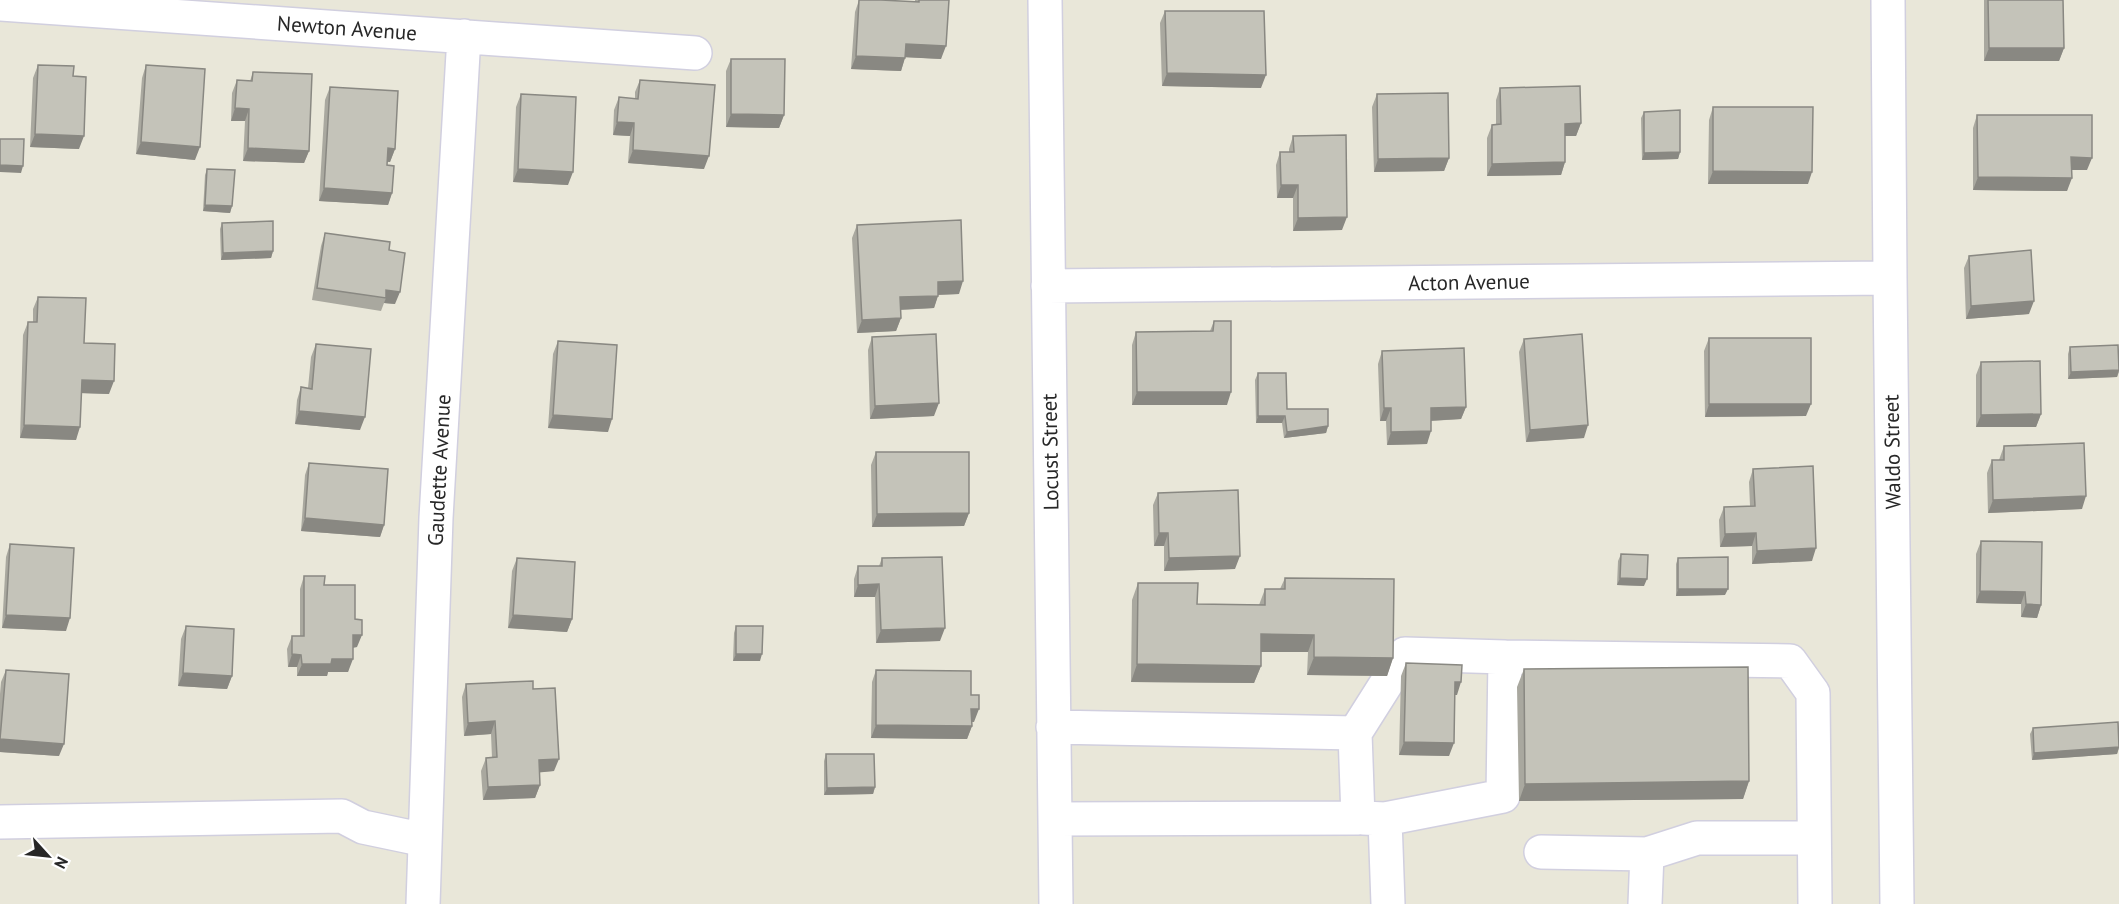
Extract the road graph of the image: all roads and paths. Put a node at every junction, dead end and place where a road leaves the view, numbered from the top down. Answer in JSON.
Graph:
{"nodes":[{"id":1,"x":1045,"y":0,"type":"edge"},
{"id":2,"x":1888,"y":0,"type":"edge"},
{"id":3,"x":0,"y":4,"type":"edge"},
{"id":4,"x":464,"y":36,"type":"junction"},
{"id":5,"x":695,"y":53,"type":"dead end"},
{"id":6,"x":1890,"y":278,"type":"junction"},
{"id":7,"x":1048,"y":286,"type":"junction"},
{"id":8,"x":1504,"y":657,"type":"junction"},
{"id":9,"x":1053,"y":727,"type":"junction"},
{"id":10,"x":1354,"y":732,"type":"junction"},
{"id":11,"x":1371,"y":818,"type":"junction"},
{"id":12,"x":1055,"y":819,"type":"junction"},
{"id":13,"x":0,"y":822,"type":"edge"},
{"id":14,"x":1814,"y":838,"type":"junction"},
{"id":15,"x":425,"y":840,"type":"junction"},
{"id":16,"x":1542,"y":852,"type":"dead end"},
{"id":17,"x":1647,"y":854,"type":"junction"},
{"id":18,"x":423,"y":904,"type":"edge"},
{"id":19,"x":1056,"y":904,"type":"edge"},
{"id":20,"x":1388,"y":904,"type":"edge"},
{"id":21,"x":1645,"y":904,"type":"edge"},
{"id":22,"x":1815,"y":904,"type":"edge"},
{"id":23,"x":1897,"y":904,"type":"edge"}],
"edges":[{"from":1,"to":7,"type":"street","name":"Locust Street"},
{"from":2,"to":6,"type":"street","name":"Waldo Street"},
{"from":3,"to":4,"type":"street","name":"Newton Avenue"},
{"from":4,"to":5,"type":"street","name":"Newton Avenue"},
{"from":4,"to":15,"type":"street","name":"Gaudette Avenue"},
{"from":6,"to":7,"type":"street","name":"Acton Avenue"},
{"from":6,"to":23,"type":"street","name":"Waldo Street"},
{"from":7,"to":9,"type":"street","name":"Locust Street"},
{"from":8,"to":10,"type":"street"},
{"from":8,"to":11,"type":"street"},
{"from":8,"to":14,"type":"street"},
{"from":9,"to":10,"type":"street"},
{"from":9,"to":12,"type":"street","name":"Locust Street"},
{"from":10,"to":11,"type":"street"},
{"from":11,"to":12,"type":"street"},
{"from":11,"to":20,"type":"street"},
{"from":12,"to":19,"type":"street","name":"Locust Street"},
{"from":13,"to":15,"type":"street"},
{"from":14,"to":17,"type":"street"},
{"from":14,"to":22,"type":"street"},
{"from":15,"to":18,"type":"street","name":"Gaudette Avenue"},
{"from":16,"to":17,"type":"street"},
{"from":17,"to":21,"type":"street"}]}
